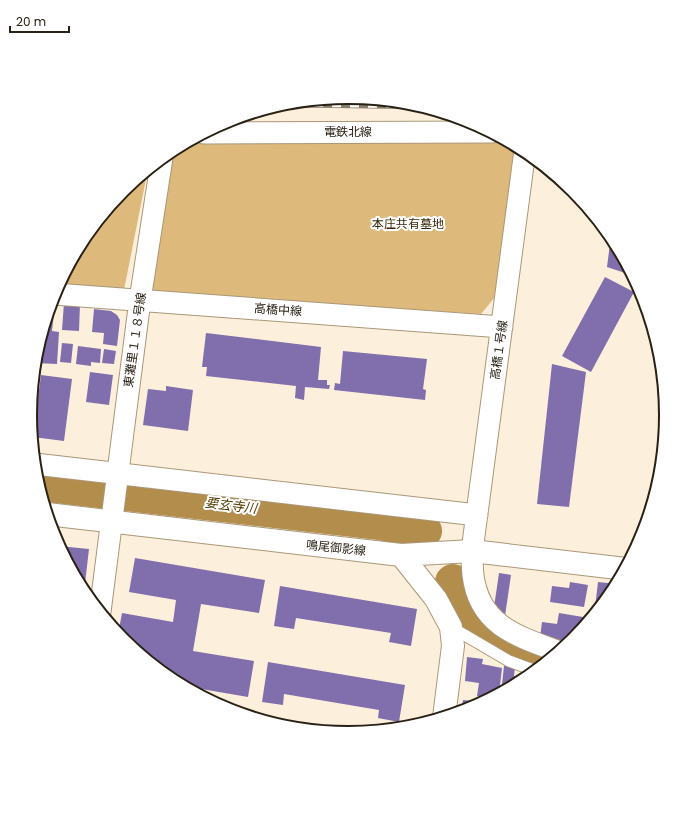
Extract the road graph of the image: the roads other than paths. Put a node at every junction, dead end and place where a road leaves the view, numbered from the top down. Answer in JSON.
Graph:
{"nodes":[{"id":1,"x":478,"y":132,"type":"edge"},
{"id":2,"x":217,"y":133,"type":"edge"},
{"id":3,"x":524,"y":158,"type":"edge"},
{"id":4,"x":161,"y":167,"type":"edge"},
{"id":5,"x":62,"y":295,"type":"edge"},
{"id":6,"x":140,"y":300,"type":"junction"},
{"id":7,"x":502,"y":327,"type":"junction"},
{"id":8,"x":41,"y":465,"type":"edge"},
{"id":9,"x":116,"y":477,"type":"junction"},
{"id":10,"x":112,"y":511,"type":"junction"},
{"id":11,"x":54,"y":514,"type":"edge"},
{"id":12,"x":477,"y":515,"type":"junction"},
{"id":13,"x":472,"y":550,"type":"junction"},
{"id":14,"x":401,"y":555,"type":"junction"},
{"id":15,"x":620,"y":568,"type":"edge"},
{"id":16,"x":101,"y":605,"type":"edge"},
{"id":17,"x":451,"y":627,"type":"junction"},
{"id":18,"x":553,"y":650,"type":"edge"},
{"id":19,"x":529,"y":669,"type":"edge"},
{"id":20,"x":445,"y":711,"type":"edge"}],
"edges":[{"from":1,"to":2,"type":"street","name":"電鉄北線"},
{"from":3,"to":7,"type":"street","name":"高橋１号線"},
{"from":4,"to":6,"type":"street","name":"東灘里１１８号線"},
{"from":5,"to":6,"type":"street","name":"高橋中線"},
{"from":6,"to":7,"type":"street","name":"高橋中線"},
{"from":6,"to":9,"type":"street","name":"東灘里１１８号線"},
{"from":7,"to":12,"type":"street","name":"高橋１号線"},
{"from":8,"to":9,"type":"street"},
{"from":9,"to":10,"type":"street","name":"東灘里１１８号線"},
{"from":9,"to":12,"type":"street"},
{"from":10,"to":11,"type":"street","name":"鳴尾御影線"},
{"from":10,"to":14,"type":"street","name":"鳴尾御影線"},
{"from":10,"to":16,"type":"street","name":"東灘里１１８号線"},
{"from":12,"to":13,"type":"street","name":"高橋１号線"},
{"from":13,"to":14,"type":"street","name":"鳴尾御影線"},
{"from":13,"to":15,"type":"street","name":"鳴尾御影線"},
{"from":13,"to":18,"type":"street","name":"高橋１号線"},
{"from":14,"to":17,"type":"street"},
{"from":17,"to":19,"type":"lane"},
{"from":17,"to":20,"type":"street"}]}
